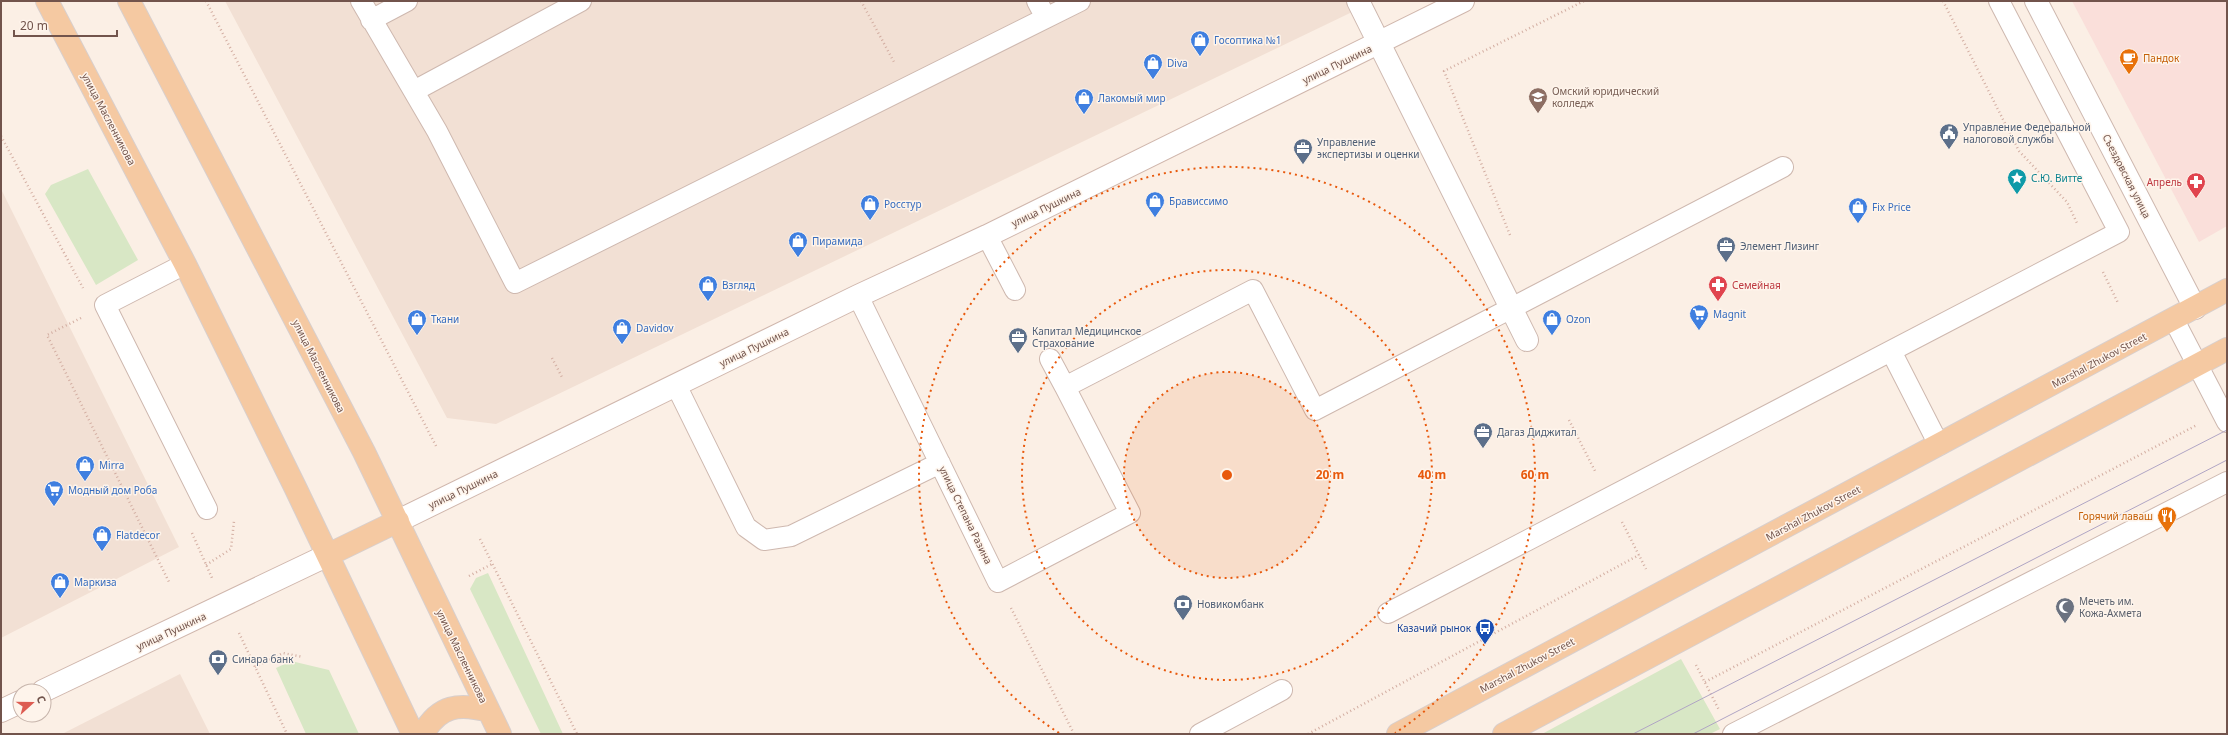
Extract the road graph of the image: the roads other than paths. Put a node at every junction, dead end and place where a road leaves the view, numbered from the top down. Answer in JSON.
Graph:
{"nodes":[{"id":1,"x":47,"y":1,"type":"edge"},
{"id":2,"x":129,"y":1,"type":"edge"},
{"id":3,"x":360,"y":1,"type":"edge"},
{"id":4,"x":407,"y":1,"type":"edge"},
{"id":5,"x":581,"y":1,"type":"edge"},
{"id":6,"x":1080,"y":1,"type":"edge"},
{"id":7,"x":1358,"y":1,"type":"edge"},
{"id":8,"x":1463,"y":1,"type":"edge"},
{"id":9,"x":1999,"y":1,"type":"edge"},
{"id":10,"x":2036,"y":1,"type":"edge"},
{"id":11,"x":1042,"y":9,"type":"edge"},
{"id":12,"x":371,"y":20,"type":"junction"},
{"id":13,"x":1380,"y":43,"type":"junction"},
{"id":14,"x":414,"y":91,"type":"junction"},
{"id":15,"x":1783,"y":167,"type":"dead end"},
{"id":16,"x":987,"y":236,"type":"junction"},
{"id":17,"x":185,"y":264,"type":"junction"},
{"id":18,"x":1015,"y":290,"type":"dead end"},
{"id":19,"x":2227,"y":290,"type":"edge"},
{"id":20,"x":858,"y":296,"type":"junction"},
{"id":21,"x":1512,"y":308,"type":"junction"},
{"id":22,"x":2195,"y":308,"type":"junction"},
{"id":23,"x":2174,"y":320,"type":"junction"},
{"id":24,"x":1527,"y":340,"type":"dead end"},
{"id":25,"x":2227,"y":349,"type":"edge"},
{"id":26,"x":1891,"y":351,"type":"junction"},
{"id":27,"x":1050,"y":359,"type":"dead end"},
{"id":28,"x":2198,"y":366,"type":"junction"},
{"id":29,"x":676,"y":385,"type":"junction"},
{"id":30,"x":1065,"y":387,"type":"junction"},
{"id":31,"x":2224,"y":417,"type":"edge"},
{"id":32,"x":1939,"y":445,"type":"junction"},
{"id":33,"x":940,"y":463,"type":"junction"},
{"id":34,"x":2227,"y":482,"type":"edge"},
{"id":35,"x":208,"y":510,"type":"dead end"},
{"id":36,"x":398,"y":521,"type":"junction"},
{"id":37,"x":328,"y":556,"type":"junction"},
{"id":38,"x":1388,"y":614,"type":"dead end"},
{"id":39,"x":52,"y":687,"type":"edge"},
{"id":40,"x":1282,"y":690,"type":"dead end"},
{"id":41,"x":12,"y":706,"type":"edge"},
{"id":42,"x":1,"y":711,"type":"edge"},
{"id":43,"x":489,"y":711,"type":"junction"},
{"id":44,"x":413,"y":734,"type":"edge"},
{"id":45,"x":423,"y":734,"type":"edge"},
{"id":46,"x":500,"y":734,"type":"edge"},
{"id":47,"x":1200,"y":734,"type":"edge"},
{"id":48,"x":1398,"y":734,"type":"edge"},
{"id":49,"x":1504,"y":734,"type":"edge"},
{"id":50,"x":1733,"y":734,"type":"edge"}],
"edges":[{"from":1,"to":17,"type":"main road","name":"улица Масленникова"},
{"from":2,"to":36,"type":"main road","name":"улица Масленникова"},
{"from":3,"to":12,"type":"lane"},
{"from":4,"to":12,"type":"lane"},
{"from":5,"to":14,"type":"lane"},
{"from":6,"to":11,"type":"lane"},
{"from":7,"to":13,"type":"street"},
{"from":8,"to":13,"type":"street","name":"улица Пушкина"},
{"from":9,"to":26,"type":"lane"},
{"from":10,"to":22,"type":"street","name":"Съездовская улица"},
{"from":11,"to":14,"type":"lane"},
{"from":12,"to":14,"type":"lane"},
{"from":13,"to":16,"type":"street","name":"улица Пушкина"},
{"from":13,"to":21,"type":"street"},
{"from":15,"to":21,"type":"lane"},
{"from":16,"to":18,"type":"lane"},
{"from":16,"to":20,"type":"street","name":"улица Пушкина"},
{"from":17,"to":35,"type":"lane"},
{"from":17,"to":37,"type":"main road","name":"улица Масленникова"},
{"from":19,"to":22,"type":"main road","name":"Marshal Zhukov Street"},
{"from":20,"to":29,"type":"street","name":"улица Пушкина"},
{"from":20,"to":33,"type":"lane","name":"улица Степана Разина"},
{"from":21,"to":24,"type":"street"},
{"from":21,"to":30,"type":"lane"},
{"from":22,"to":23,"type":"main road","name":"Marshal Zhukov Street"},
{"from":23,"to":28,"type":"lane"},
{"from":23,"to":32,"type":"main road","name":"Marshal Zhukov Street"},
{"from":25,"to":28,"type":"main road"},
{"from":26,"to":32,"type":"lane"},
{"from":26,"to":38,"type":"lane"},
{"from":27,"to":30,"type":"lane"},
{"from":28,"to":31,"type":"lane"},
{"from":28,"to":49,"type":"main road"},
{"from":29,"to":33,"type":"lane"},
{"from":29,"to":36,"type":"street","name":"улица Пушкина"},
{"from":30,"to":33,"type":"lane","name":"улица Степана Разина"},
{"from":32,"to":48,"type":"main road","name":"Marshal Zhukov Street"},
{"from":34,"to":50,"type":"lane"},
{"from":36,"to":37,"type":"main road","name":"улица Пушкина"},
{"from":36,"to":43,"type":"main road","name":"улица Масленникова"},
{"from":37,"to":39,"type":"street","name":"улица Пушкина"},
{"from":37,"to":44,"type":"main road","name":"улица Масленникова"},
{"from":40,"to":47,"type":"lane"},
{"from":41,"to":42,"type":"street"},
{"from":43,"to":45,"type":"main road"},
{"from":43,"to":46,"type":"main road","name":"улица Масленникова"}]}
